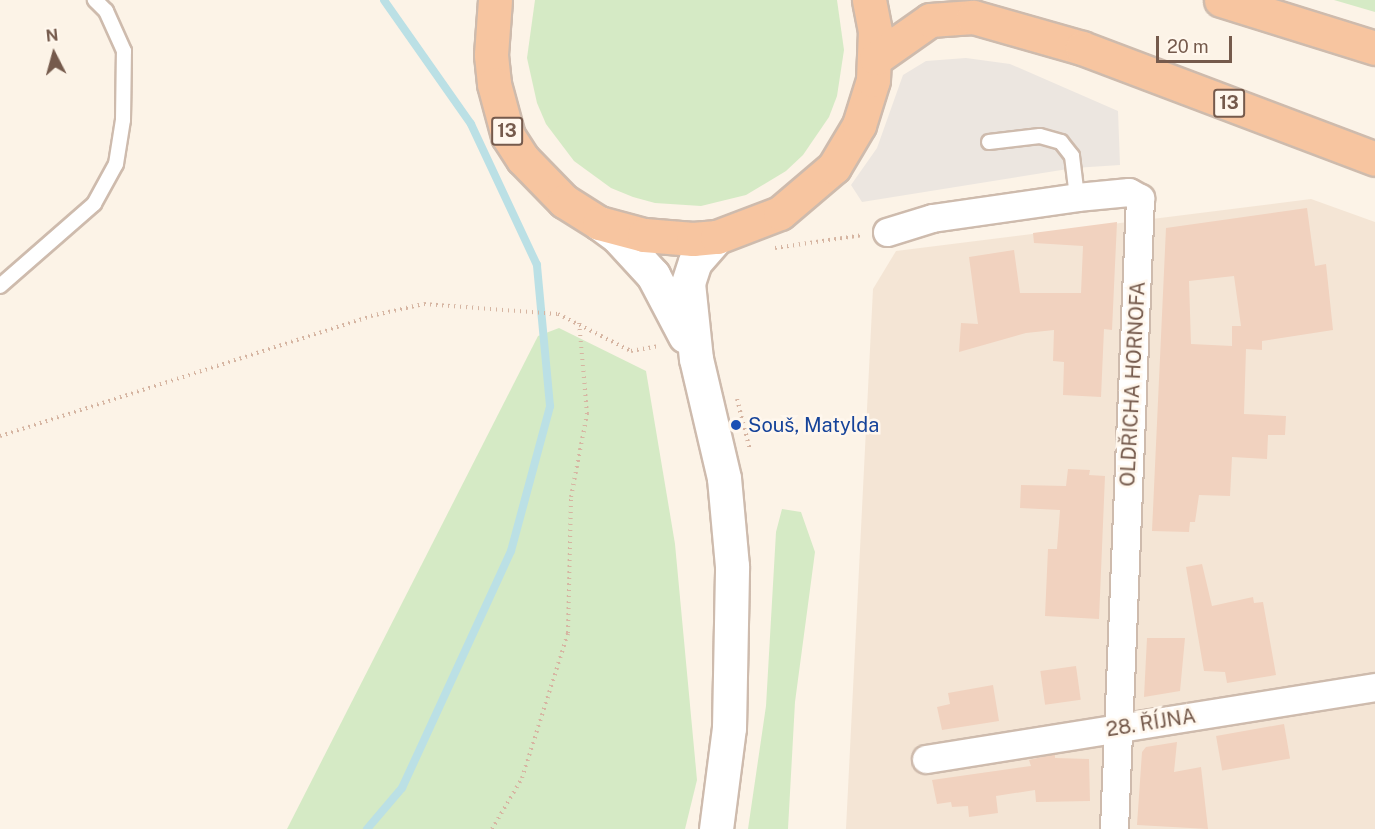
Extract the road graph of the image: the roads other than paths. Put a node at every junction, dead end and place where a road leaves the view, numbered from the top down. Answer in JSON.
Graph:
{"nodes":[{"id":1,"x":95,"y":0,"type":"edge"},
{"id":2,"x":495,"y":0,"type":"edge"},
{"id":3,"x":869,"y":0,"type":"edge"},
{"id":4,"x":1221,"y":0,"type":"edge"},
{"id":5,"x":1375,"y":48,"type":"edge"},
{"id":6,"x":876,"y":58,"type":"junction"},
{"id":7,"x":989,"y":142,"type":"dead end"},
{"id":8,"x":1375,"y":159,"type":"edge"},
{"id":9,"x":1077,"y":197,"type":"junction"},
{"id":10,"x":599,"y":223,"type":"junction"},
{"id":11,"x":887,"y":232,"type":"road end"},
{"id":12,"x":717,"y":237,"type":"junction"},
{"id":13,"x":0,"y":286,"type":"edge"},
{"id":14,"x":696,"y":359,"type":"junction"},
{"id":15,"x":1375,"y":687,"type":"edge"},
{"id":16,"x":1118,"y":729,"type":"junction"},
{"id":17,"x":926,"y":759,"type":"dead end"},
{"id":18,"x":716,"y":829,"type":"edge"},
{"id":19,"x":1114,"y":829,"type":"edge"}],
"edges":[{"from":1,"to":13,"type":"lane"},
{"from":2,"to":10,"type":"highway","number":"13"},
{"from":3,"to":6,"type":"highway"},
{"from":4,"to":5,"type":"highway"},
{"from":6,"to":8,"type":"highway","number":"13"},
{"from":6,"to":12,"type":"highway","number":"13"},
{"from":7,"to":9,"type":"lane"},
{"from":9,"to":11,"type":"street","name":"OLDŘICHA HORNOFA"},
{"from":9,"to":16,"type":"street","name":"OLDŘICHA HORNOFA"},
{"from":10,"to":12,"type":"highway","number":"13"},
{"from":10,"to":14,"type":"street"},
{"from":12,"to":14,"type":"street"},
{"from":14,"to":18,"type":"street"},
{"from":15,"to":16,"type":"street","name":"28. ŘÍJNA"},
{"from":16,"to":17,"type":"street","name":"28. ŘÍJNA"},
{"from":16,"to":19,"type":"street","name":"OLDŘICHA HORNOFA"}]}
